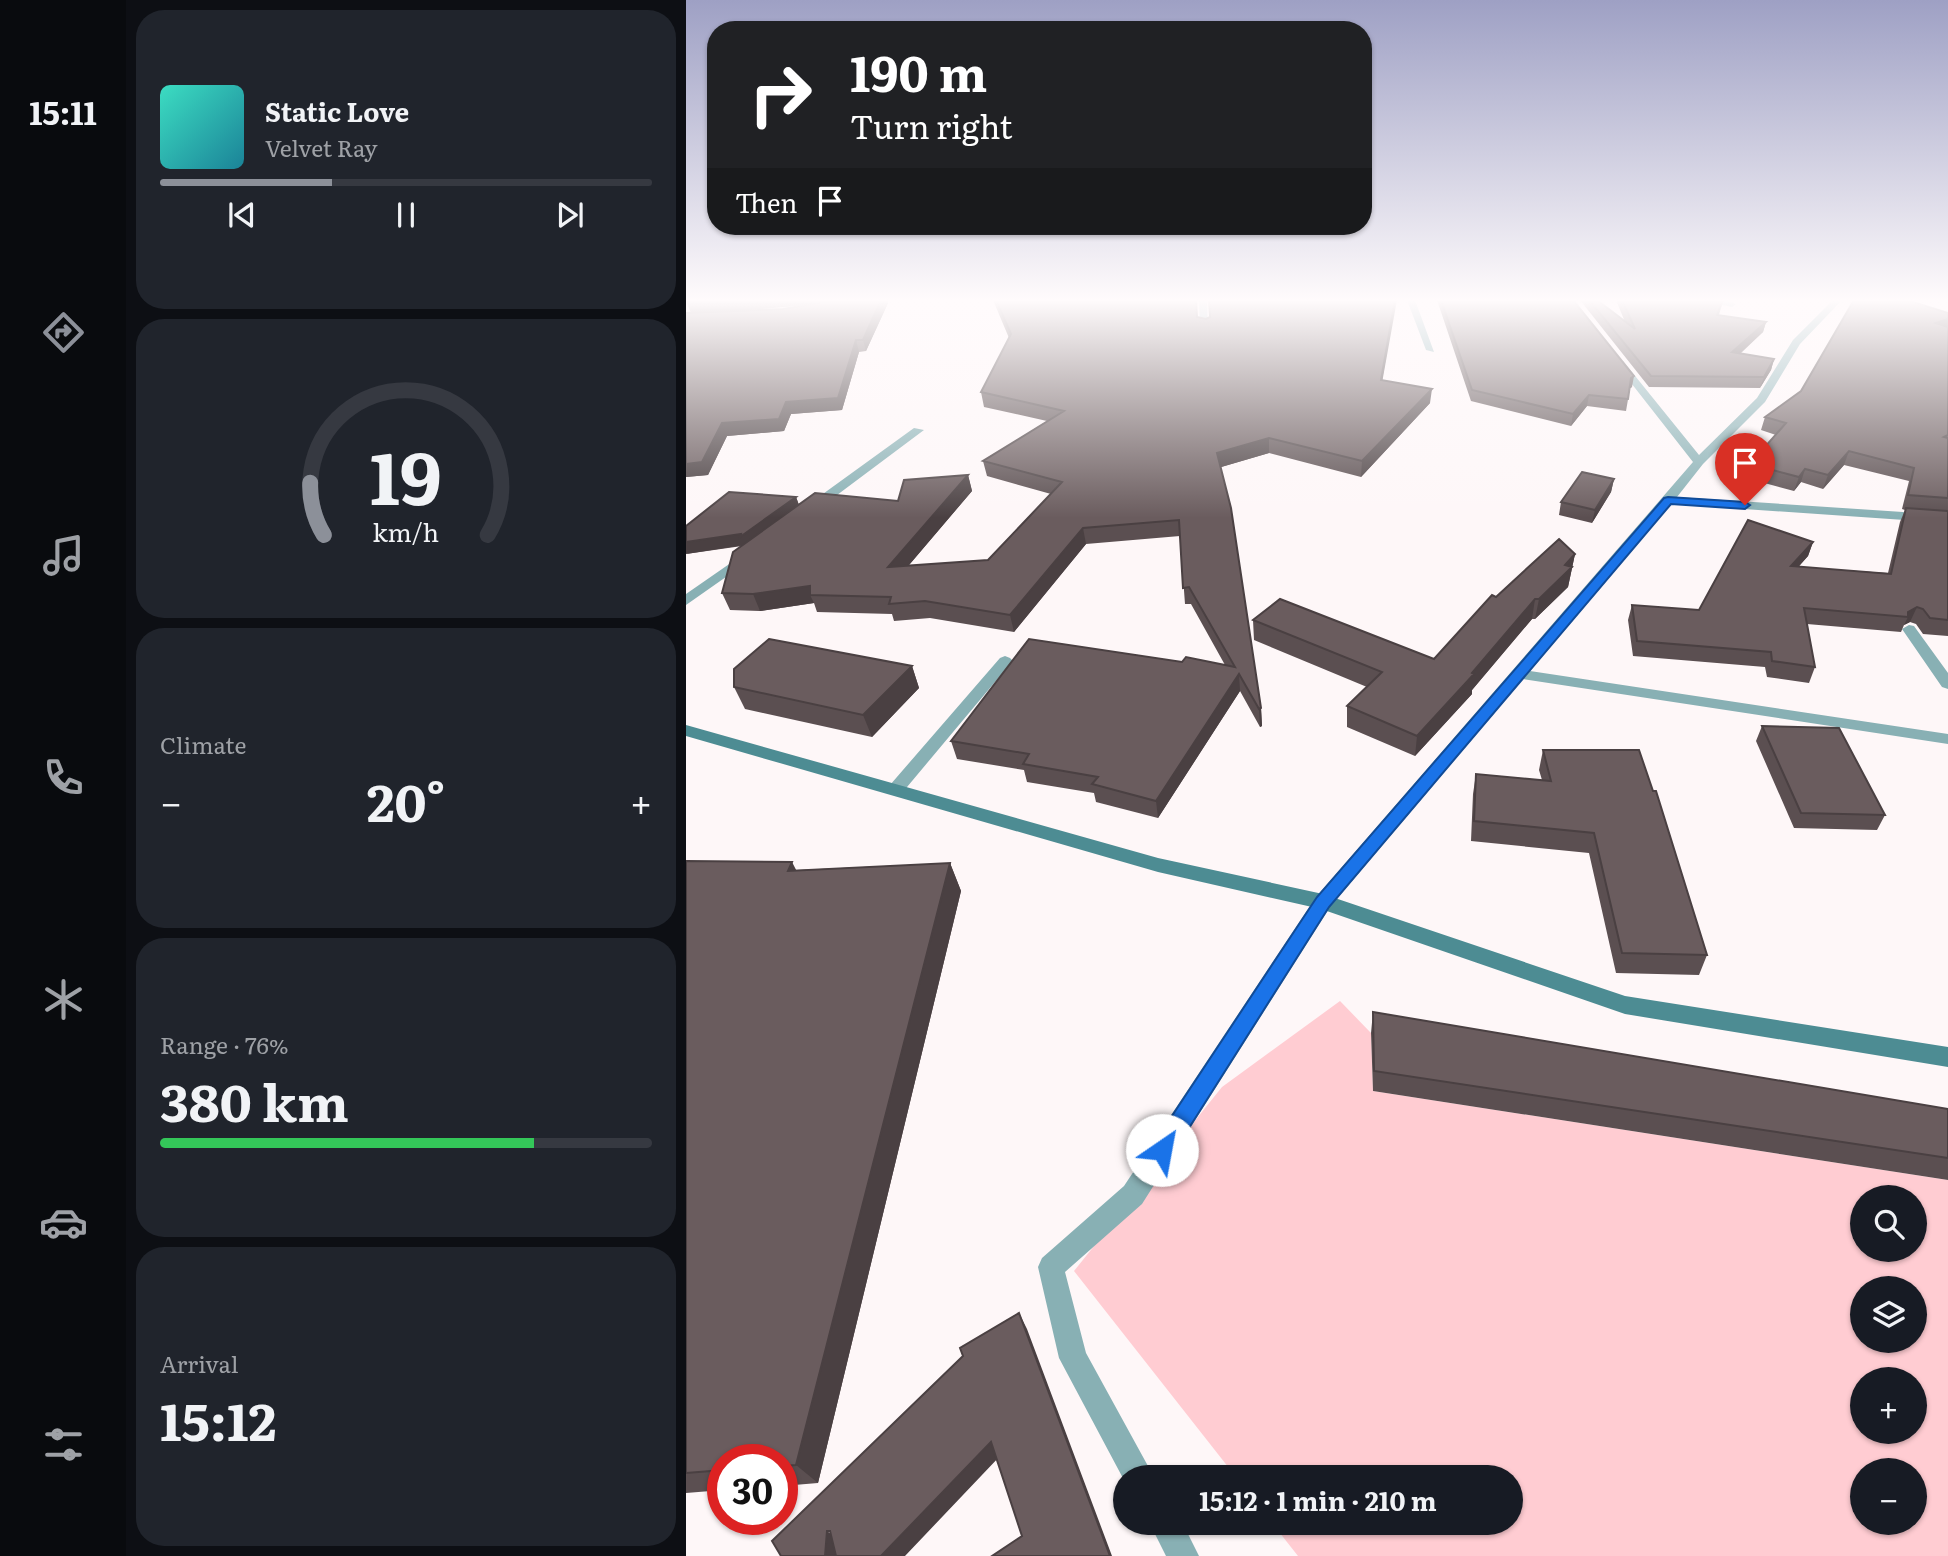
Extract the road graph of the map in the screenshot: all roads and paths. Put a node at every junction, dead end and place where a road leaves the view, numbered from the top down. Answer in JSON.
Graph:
{"nodes":[{"id":1,"x":1627,"y":373,"type":"edge"},
{"id":2,"x":1778,"y":373,"type":"edge"},
{"id":3,"x":918,"y":430,"type":"dead end"},
{"id":4,"x":1699,"y":462,"type":"junction"},
{"id":5,"x":1668,"y":500,"type":"junction"},
{"id":6,"x":797,"y":519,"type":"edge"},
{"id":7,"x":1948,"y":519,"type":"edge"},
{"id":8,"x":763,"y":544,"type":"edge"},
{"id":9,"x":686,"y":601,"type":"edge"},
{"id":10,"x":1909,"y":629,"type":"edge"},
{"id":11,"x":1005,"y":661,"type":"dead end"},
{"id":12,"x":1518,"y":674,"type":"junction"},
{"id":13,"x":1948,"y":684,"type":"edge"},
{"id":14,"x":686,"y":730,"type":"edge"},
{"id":15,"x":1948,"y":739,"type":"edge"},
{"id":16,"x":896,"y":789,"type":"junction"},
{"id":17,"x":1323,"y":902,"type":"junction"},
{"id":18,"x":1948,"y":1057,"type":"edge"},
{"id":19,"x":1132,"y":1465,"type":"edge"},
{"id":20,"x":1171,"y":1535,"type":"edge"},
{"id":21,"x":1183,"y":1556,"type":"edge"}],
"edges":[{"from":1,"to":4,"type":"street"},
{"from":2,"to":4,"type":"street"},
{"from":3,"to":6,"type":"street"},
{"from":4,"to":5,"type":"street"},
{"from":5,"to":7,"type":"street"},
{"from":5,"to":12,"type":"street"},
{"from":8,"to":9,"type":"street"},
{"from":10,"to":13,"type":"street"},
{"from":11,"to":16,"type":"street"},
{"from":12,"to":15,"type":"street"},
{"from":12,"to":17,"type":"street"},
{"from":14,"to":16,"type":"street"},
{"from":16,"to":17,"type":"street"},
{"from":17,"to":18,"type":"street"},
{"from":17,"to":19,"type":"street"},
{"from":20,"to":21,"type":"street"}]}
